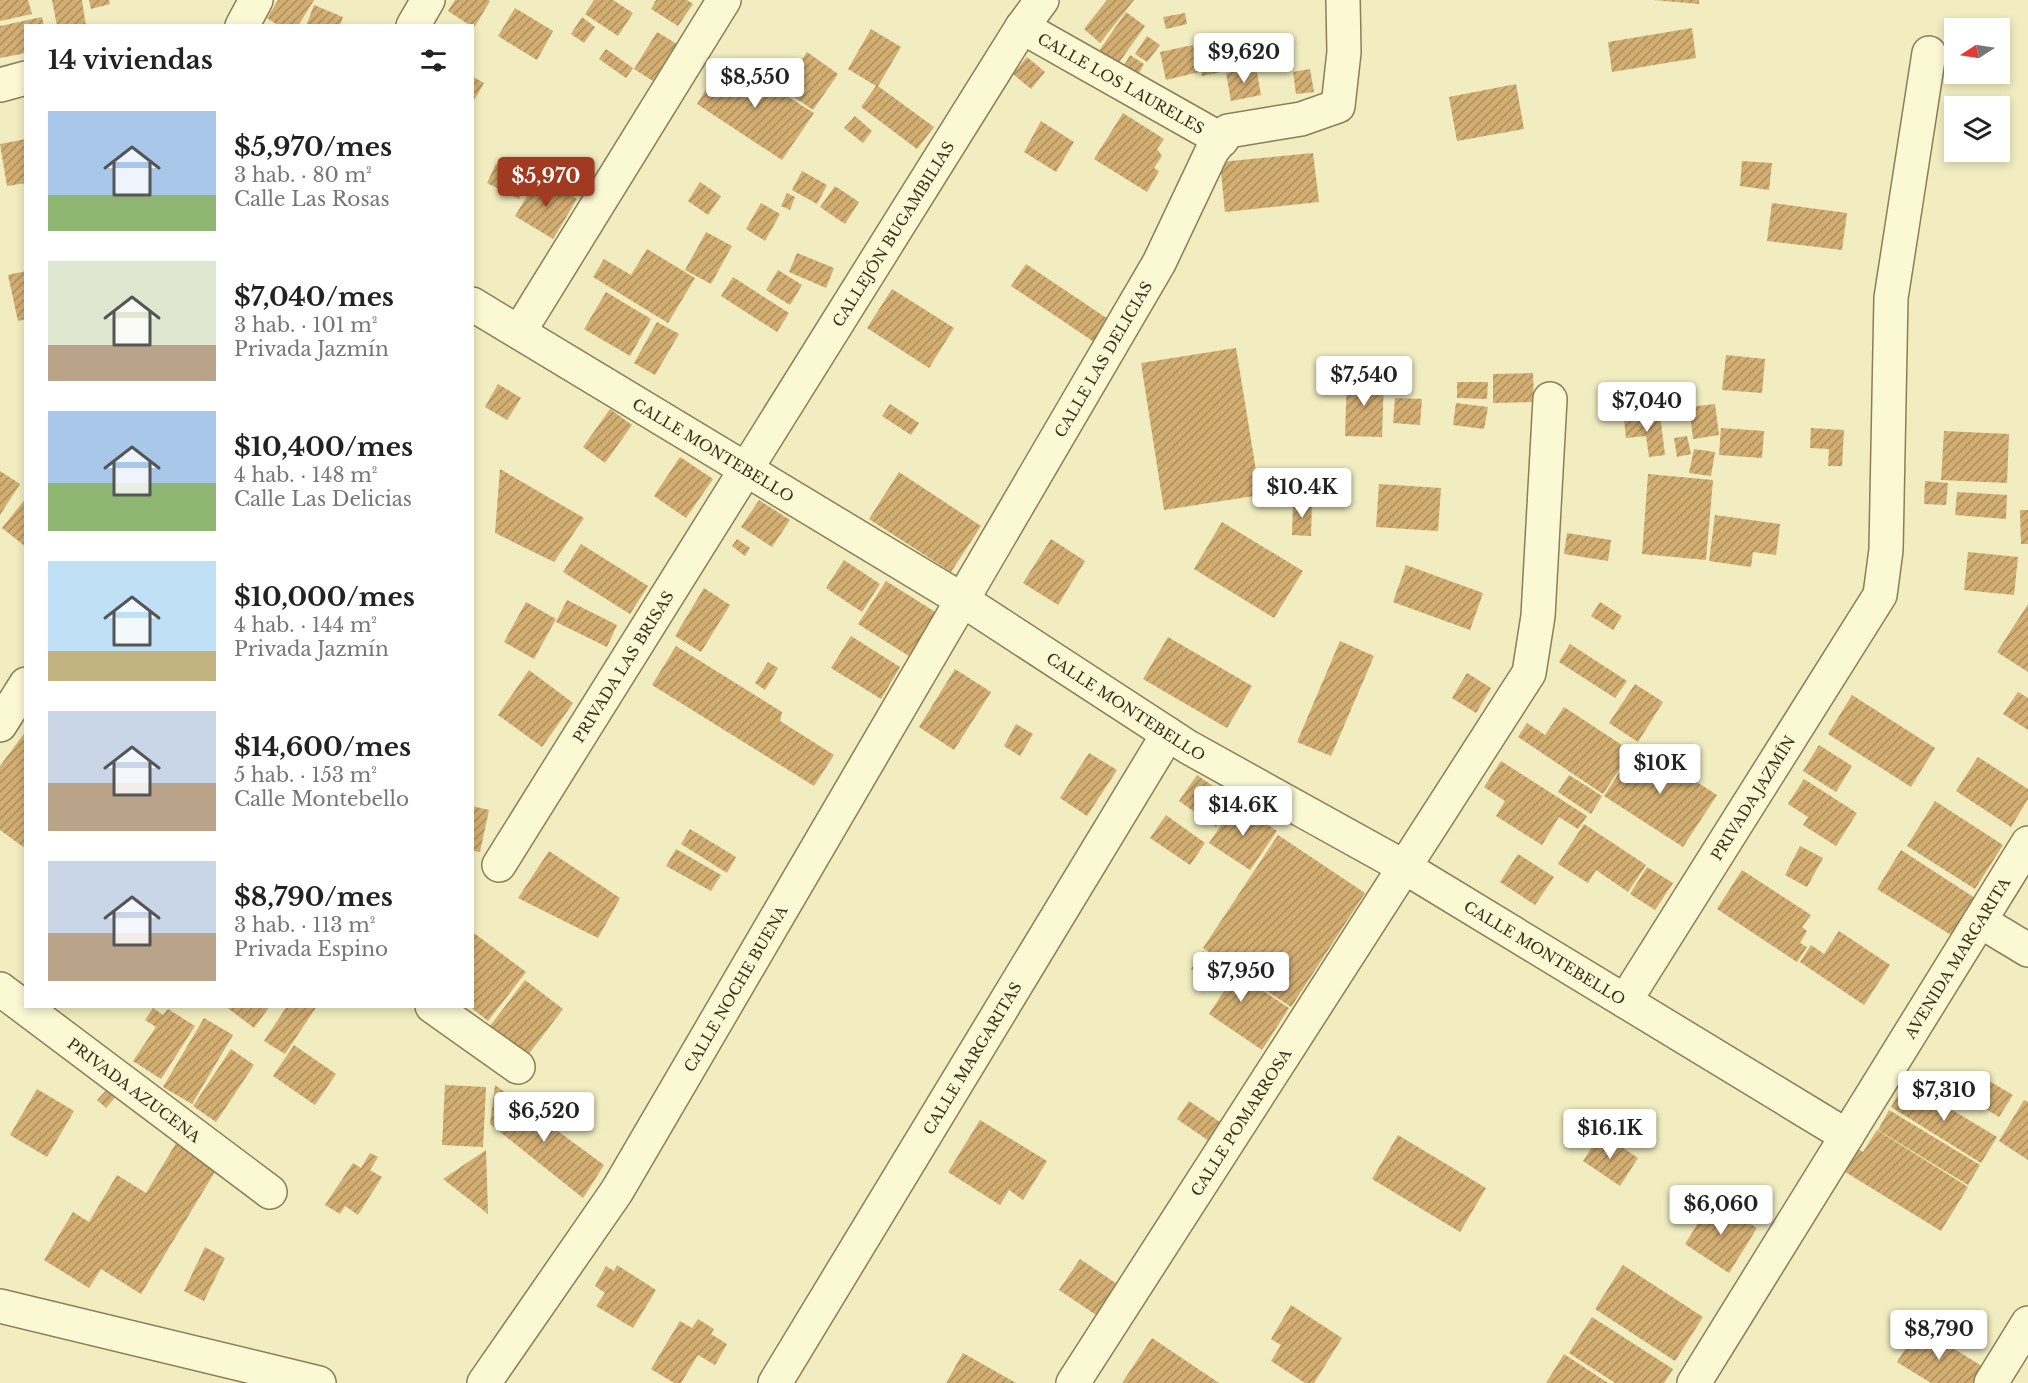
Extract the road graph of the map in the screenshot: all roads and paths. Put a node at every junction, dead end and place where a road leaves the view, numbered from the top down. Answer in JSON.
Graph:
{"nodes":[{"id":1,"x":256,"y":0,"type":"edge"},
{"id":2,"x":428,"y":0,"type":"edge"},
{"id":3,"x":724,"y":0,"type":"edge"},
{"id":4,"x":1041,"y":0,"type":"edge"},
{"id":5,"x":1344,"y":0,"type":"edge"},
{"id":6,"x":243,"y":24,"type":"edge"},
{"id":7,"x":414,"y":24,"type":"edge"},
{"id":8,"x":1022,"y":27,"type":"junction"},
{"id":9,"x":1929,"y":53,"type":"dead end"},
{"id":10,"x":24,"y":79,"type":"edge"},
{"id":11,"x":0,"y":86,"type":"edge"},
{"id":12,"x":1225,"y":135,"type":"junction"},
{"id":13,"x":474,"y":305,"type":"edge"},
{"id":14,"x":519,"y":332,"type":"junction"},
{"id":15,"x":1550,"y":399,"type":"dead end"},
{"id":16,"x":746,"y":469,"type":"junction"},
{"id":17,"x":968,"y":593,"type":"junction"},
{"id":18,"x":23,"y":694,"type":"edge"},
{"id":19,"x":0,"y":725,"type":"edge"},
{"id":20,"x":1168,"y":734,"type":"junction"},
{"id":21,"x":2028,"y":843,"type":"edge"},
{"id":22,"x":499,"y":865,"type":"dead end"},
{"id":23,"x":1408,"y":865,"type":"junction"},
{"id":24,"x":1980,"y":921,"type":"junction"},
{"id":25,"x":2028,"y":950,"type":"edge"},
{"id":26,"x":0,"y":989,"type":"edge"},
{"id":27,"x":1625,"y":1001,"type":"junction"},
{"id":28,"x":24,"y":1007,"type":"edge"},
{"id":29,"x":25,"y":1008,"type":"edge"},
{"id":30,"x":435,"y":1008,"type":"edge"},
{"id":31,"x":518,"y":1067,"type":"dead end"},
{"id":32,"x":1847,"y":1136,"type":"junction"},
{"id":33,"x":270,"y":1192,"type":"dead end"},
{"id":34,"x":0,"y":1306,"type":"edge"},
{"id":35,"x":2028,"y":1323,"type":"edge"},
{"id":36,"x":319,"y":1383,"type":"edge"},
{"id":37,"x":484,"y":1383,"type":"edge"},
{"id":38,"x":775,"y":1383,"type":"edge"},
{"id":39,"x":1073,"y":1383,"type":"edge"},
{"id":40,"x":1694,"y":1383,"type":"edge"},
{"id":41,"x":1991,"y":1383,"type":"edge"}],
"edges":[{"from":1,"to":6,"type":"street"},
{"from":2,"to":7,"type":"street"},
{"from":3,"to":14,"type":"street"},
{"from":4,"to":8,"type":"street","name":"CALLEJÓN BUGAMBILIAS"},
{"from":5,"to":12,"type":"street"},
{"from":8,"to":12,"type":"street","name":"CALLE LOS LAURELES"},
{"from":8,"to":16,"type":"street","name":"CALLEJÓN BUGAMBILIAS"},
{"from":9,"to":27,"type":"street","name":"PRIVADA JAZMÍN"},
{"from":10,"to":11,"type":"street"},
{"from":12,"to":17,"type":"street","name":"CALLE LAS DELICIAS"},
{"from":13,"to":14,"type":"street","name":"CALLE MONTEBELLO"},
{"from":14,"to":16,"type":"street","name":"CALLE MONTEBELLO"},
{"from":15,"to":23,"type":"street","name":"CALLE POMARROSA"},
{"from":16,"to":17,"type":"street","name":"CALLE MONTEBELLO"},
{"from":16,"to":22,"type":"street","name":"PRIVADA LAS BRISAS"},
{"from":17,"to":20,"type":"street","name":"CALLE MONTEBELLO"},
{"from":17,"to":37,"type":"street","name":"CALLE NOCHE BUENA"},
{"from":18,"to":19,"type":"street"},
{"from":20,"to":23,"type":"street","name":"CALLE MONTEBELLO"},
{"from":20,"to":38,"type":"street","name":"CALLE MARGARITAS"},
{"from":21,"to":24,"type":"street","name":"AVENIDA MARGARITA"},
{"from":23,"to":27,"type":"street","name":"CALLE MONTEBELLO"},
{"from":23,"to":39,"type":"street","name":"CALLE POMARROSA"},
{"from":24,"to":25,"type":"street"},
{"from":24,"to":32,"type":"street","name":"AVENIDA MARGARITA"},
{"from":26,"to":28,"type":"street","name":"PRIVADA AZUCENA"},
{"from":27,"to":32,"type":"street","name":"CALLE MONTEBELLO"},
{"from":29,"to":33,"type":"street","name":"PRIVADA AZUCENA"},
{"from":30,"to":31,"type":"street"},
{"from":32,"to":40,"type":"street","name":"AVENIDA MARGARITA"},
{"from":34,"to":36,"type":"street"},
{"from":35,"to":41,"type":"street"}]}
